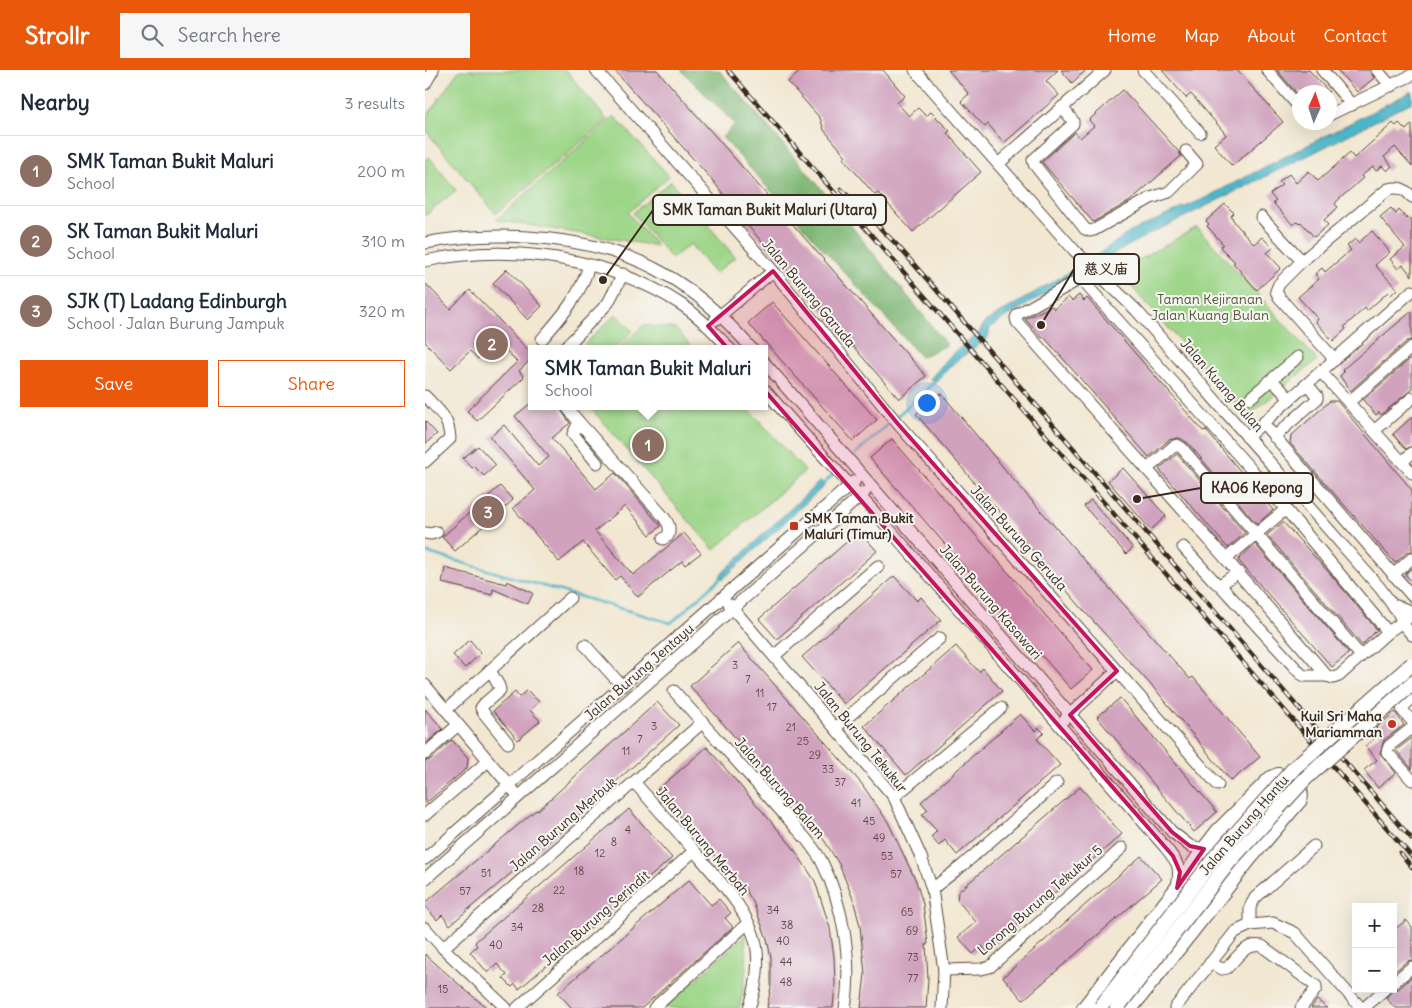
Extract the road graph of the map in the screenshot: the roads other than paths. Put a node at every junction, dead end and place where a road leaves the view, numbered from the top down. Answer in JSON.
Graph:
{"nodes":[{"id":1,"x":433,"y":70,"type":"edge"},
{"id":2,"x":596,"y":70,"type":"edge"},
{"id":3,"x":915,"y":70,"type":"edge"},
{"id":4,"x":1105,"y":70,"type":"edge"},
{"id":5,"x":1143,"y":70,"type":"edge"},
{"id":6,"x":1267,"y":70,"type":"edge"},
{"id":7,"x":1322,"y":70,"type":"edge"},
{"id":8,"x":1377,"y":70,"type":"edge"},
{"id":9,"x":1412,"y":74,"type":"edge"},
{"id":10,"x":425,"y":84,"type":"edge"},
{"id":11,"x":1391,"y":86,"type":"junction"},
{"id":12,"x":1292,"y":99,"type":"edge"},
{"id":13,"x":1352,"y":105,"type":"junction"},
{"id":14,"x":1062,"y":108,"type":"junction"},
{"id":15,"x":1337,"y":112,"type":"edge"},
{"id":16,"x":1200,"y":133,"type":"dead end"},
{"id":17,"x":1186,"y":151,"type":"dead end"},
{"id":18,"x":999,"y":164,"type":"junction"},
{"id":19,"x":1412,"y":197,"type":"edge"},
{"id":20,"x":1261,"y":217,"type":"dead end"},
{"id":21,"x":425,"y":243,"type":"edge"},
{"id":22,"x":425,"y":261,"type":"edge"},
{"id":23,"x":1302,"y":261,"type":"junction"},
{"id":24,"x":589,"y":265,"type":"junction"},
{"id":25,"x":1094,"y":270,"type":"junction"},
{"id":26,"x":773,"y":271,"type":"junction"},
{"id":27,"x":623,"y":274,"type":"junction"},
{"id":28,"x":1081,"y":279,"type":"junction"},
{"id":29,"x":1412,"y":291,"type":"edge"},
{"id":30,"x":721,"y":316,"type":"junction"},
{"id":31,"x":708,"y":326,"type":"junction"},
{"id":32,"x":542,"y":339,"type":"dead end"},
{"id":33,"x":568,"y":345,"type":"edge"},
{"id":34,"x":726,"y":345,"type":"edge"},
{"id":35,"x":748,"y":345,"type":"edge"},
{"id":36,"x":1412,"y":347,"type":"edge"},
{"id":37,"x":1298,"y":357,"type":"dead end"},
{"id":38,"x":1335,"y":360,"type":"junction"},
{"id":39,"x":768,"y":367,"type":"edge"},
{"id":40,"x":1321,"y":372,"type":"junction"},
{"id":41,"x":1272,"y":380,"type":"junction"},
{"id":42,"x":1307,"y":384,"type":"junction"},
{"id":43,"x":768,"y":394,"type":"edge"},
{"id":44,"x":425,"y":396,"type":"edge"},
{"id":45,"x":1250,"y":398,"type":"dead end"},
{"id":46,"x":1412,"y":398,"type":"edge"},
{"id":47,"x":1290,"y":400,"type":"junction"},
{"id":48,"x":1349,"y":402,"type":"junction"},
{"id":49,"x":569,"y":410,"type":"edge"},
{"id":50,"x":578,"y":421,"type":"junction"},
{"id":51,"x":898,"y":424,"type":"joint"},
{"id":52,"x":1263,"y":424,"type":"junction"},
{"id":53,"x":1374,"y":431,"type":"junction"},
{"id":54,"x":1247,"y":437,"type":"junction"},
{"id":55,"x":1275,"y":437,"type":"junction"},
{"id":56,"x":1412,"y":453,"type":"edge"},
{"id":57,"x":425,"y":462,"type":"edge"},
{"id":58,"x":1402,"y":462,"type":"junction"},
{"id":59,"x":597,"y":463,"type":"dead end"},
{"id":60,"x":1147,"y":469,"type":"junction"},
{"id":61,"x":862,"y":474,"type":"junction"},
{"id":62,"x":1412,"y":474,"type":"edge"},
{"id":63,"x":851,"y":485,"type":"junction"},
{"id":64,"x":872,"y":485,"type":"junction"},
{"id":65,"x":861,"y":496,"type":"junction"},
{"id":66,"x":1286,"y":509,"type":"junction"},
{"id":67,"x":1255,"y":534,"type":"junction"},
{"id":68,"x":663,"y":539,"type":"dead end"},
{"id":69,"x":1183,"y":547,"type":"dead end"},
{"id":70,"x":1412,"y":558,"type":"edge"},
{"id":71,"x":1227,"y":559,"type":"junction"},
{"id":72,"x":878,"y":566,"type":"dead end"},
{"id":73,"x":1238,"y":572,"type":"junction"},
{"id":74,"x":1393,"y":574,"type":"junction"},
{"id":75,"x":1220,"y":584,"type":"junction"},
{"id":76,"x":1412,"y":596,"type":"edge"},
{"id":77,"x":723,"y":597,"type":"junction"},
{"id":78,"x":570,"y":598,"type":"dead end"},
{"id":79,"x":733,"y":608,"type":"junction"},
{"id":80,"x":1403,"y":622,"type":"edge"},
{"id":81,"x":940,"y":638,"type":"dead end"},
{"id":82,"x":585,"y":645,"type":"dead end"},
{"id":83,"x":774,"y":656,"type":"junction"},
{"id":84,"x":1361,"y":656,"type":"junction"},
{"id":85,"x":1412,"y":664,"type":"edge"},
{"id":86,"x":490,"y":670,"type":"junction"},
{"id":87,"x":1117,"y":671,"type":"junction"},
{"id":88,"x":1327,"y":676,"type":"junction"},
{"id":89,"x":1412,"y":684,"type":"edge"},
{"id":90,"x":622,"y":686,"type":"junction"},
{"id":91,"x":426,"y":689,"type":"edge"},
{"id":92,"x":674,"y":691,"type":"dead end"},
{"id":93,"x":1412,"y":698,"type":"edge"},
{"id":94,"x":1001,"y":708,"type":"dead end"},
{"id":95,"x":445,"y":710,"type":"junction"},
{"id":96,"x":1070,"y":715,"type":"junction"},
{"id":97,"x":1412,"y":721,"type":"edge"},
{"id":98,"x":703,"y":722,"type":"junction"},
{"id":99,"x":1059,"y":724,"type":"junction"},
{"id":100,"x":458,"y":725,"type":"junction"},
{"id":101,"x":835,"y":728,"type":"junction"},
{"id":102,"x":1412,"y":728,"type":"edge"},
{"id":103,"x":508,"y":743,"type":"dead end"},
{"id":104,"x":425,"y":754,"type":"edge"},
{"id":105,"x":488,"y":761,"type":"junction"},
{"id":106,"x":1412,"y":780,"type":"edge"},
{"id":107,"x":634,"y":782,"type":"junction"},
{"id":108,"x":1057,"y":783,"type":"dead end"},
{"id":109,"x":1217,"y":785,"type":"dead end"},
{"id":110,"x":509,"y":786,"type":"junction"},
{"id":111,"x":519,"y":797,"type":"junction"},
{"id":112,"x":894,"y":797,"type":"junction"},
{"id":113,"x":425,"y":815,"type":"edge"},
{"id":114,"x":1314,"y":846,"type":"dead end"},
{"id":115,"x":1122,"y":848,"type":"dead end"},
{"id":116,"x":1204,"y":849,"type":"junction"},
{"id":117,"x":694,"y":851,"type":"junction"},
{"id":118,"x":425,"y":859,"type":"edge"},
{"id":119,"x":425,"y":879,"type":"edge"},
{"id":120,"x":1177,"y":888,"type":"junction"},
{"id":121,"x":932,"y":890,"type":"junction"},
{"id":122,"x":748,"y":923,"type":"junction"},
{"id":123,"x":1250,"y":925,"type":"junction"},
{"id":124,"x":425,"y":928,"type":"edge"},
{"id":125,"x":443,"y":948,"type":"junction"},
{"id":126,"x":1210,"y":963,"type":"junction"},
{"id":127,"x":1412,"y":967,"type":"edge"},
{"id":128,"x":944,"y":970,"type":"junction"},
{"id":129,"x":1397,"y":980,"type":"edge"},
{"id":130,"x":1381,"y":993,"type":"edge"},
{"id":131,"x":1375,"y":998,"type":"junction"},
{"id":132,"x":1177,"y":1007,"type":"edge"},
{"id":133,"x":506,"y":1008,"type":"edge"},
{"id":134,"x":517,"y":1008,"type":"edge"},
{"id":135,"x":653,"y":1008,"type":"edge"},
{"id":136,"x":749,"y":1008,"type":"edge"},
{"id":137,"x":845,"y":1008,"type":"edge"},
{"id":138,"x":942,"y":1008,"type":"edge"},
{"id":139,"x":1084,"y":1008,"type":"edge"},
{"id":140,"x":1100,"y":1008,"type":"edge"},
{"id":141,"x":1117,"y":1008,"type":"edge"},
{"id":142,"x":1131,"y":1008,"type":"edge"},
{"id":143,"x":1301,"y":1008,"type":"edge"},
{"id":144,"x":1362,"y":1008,"type":"edge"},
{"id":145,"x":1383,"y":1008,"type":"edge"}],
"edges":[{"from":1,"to":10,"type":"street"},
{"from":2,"to":26,"type":"street","name":"Jalan Burung Garuda"},
{"from":3,"to":18,"type":"street","name":"Jalan Kuang Bulan"},
{"from":4,"to":14,"type":"street"},
{"from":5,"to":16,"type":"street"},
{"from":6,"to":12,"type":"street"},
{"from":7,"to":13,"type":"street"},
{"from":8,"to":11,"type":"street"},
{"from":9,"to":11,"type":"street"},
{"from":11,"to":13,"type":"street"},
{"from":13,"to":15,"type":"street"},
{"from":14,"to":17,"type":"street"},
{"from":14,"to":18,"type":"street"},
{"from":18,"to":25,"type":"street","name":"Jalan Kuang Bulan"},
{"from":19,"to":23,"type":"street"},
{"from":20,"to":23,"type":"street"},
{"from":21,"to":30,"type":"street"},
{"from":22,"to":24,"type":"street"},
{"from":23,"to":38,"type":"street"},
{"from":24,"to":27,"type":"street"},
{"from":24,"to":32,"type":"street"},
{"from":25,"to":28,"type":"street"},
{"from":25,"to":54,"type":"street","name":"Jalan Kuang Bulan"},
{"from":26,"to":30,"type":"street"},
{"from":26,"to":51,"type":"street","name":"Jalan Burung Garuda"},
{"from":27,"to":31,"type":"street"},
{"from":27,"to":33,"type":"street"},
{"from":28,"to":60,"type":"street"},
{"from":28,"to":66,"type":"street"},
{"from":29,"to":38,"type":"street"},
{"from":30,"to":31,"type":"street"},
{"from":30,"to":35,"type":"street"},
{"from":31,"to":34,"type":"street"},
{"from":36,"to":48,"type":"street"},
{"from":37,"to":41,"type":"street"},
{"from":38,"to":40,"type":"street"},
{"from":39,"to":61,"type":"street","name":"Jalan Burung Kasawari"},
{"from":40,"to":42,"type":"street"},
{"from":40,"to":48,"type":"street"},
{"from":41,"to":45,"type":"street"},
{"from":41,"to":47,"type":"street"},
{"from":42,"to":47,"type":"street"},
{"from":42,"to":55,"type":"street"},
{"from":43,"to":63,"type":"street","name":"Jalan Burung Kasawari"},
{"from":44,"to":57,"type":"street"},
{"from":46,"to":53,"type":"street"},
{"from":47,"to":52,"type":"street"},
{"from":48,"to":53,"type":"street"},
{"from":49,"to":50,"type":"street"},
{"from":50,"to":59,"type":"street"},
{"from":50,"to":68,"type":"street"},
{"from":51,"to":87,"type":"street","name":"Jalan Burung Geruda"},
{"from":52,"to":54,"type":"street"},
{"from":52,"to":55,"type":"street"},
{"from":53,"to":58,"type":"street"},
{"from":54,"to":80,"type":"street","name":"Jalan Kuang Bulan"},
{"from":55,"to":74,"type":"street"},
{"from":56,"to":58,"type":"street"},
{"from":58,"to":62,"type":"street"},
{"from":60,"to":67,"type":"street"},
{"from":60,"to":71,"type":"street"},
{"from":61,"to":63,"type":"street","name":"Jalan Burung Jentayu"},
{"from":61,"to":64,"type":"street","name":"Jalan Burung Kasawari"},
{"from":63,"to":65,"type":"street","name":"Jalan Burung Kasawari"},
{"from":63,"to":77,"type":"street","name":"Jalan Burung Jentayu"},
{"from":64,"to":65,"type":"street","name":"Jalan Burung Jentayu"},
{"from":64,"to":96,"type":"street","name":"Jalan Burung Kasawari"},
{"from":65,"to":79,"type":"street","name":"Jalan Burung Jentayu"},
{"from":65,"to":99,"type":"street","name":"Jalan Burung Kasawari"},
{"from":66,"to":67,"type":"street"},
{"from":66,"to":80,"type":"street"},
{"from":67,"to":71,"type":"street"},
{"from":67,"to":84,"type":"street"},
{"from":69,"to":75,"type":"street"},
{"from":70,"to":74,"type":"street"},
{"from":71,"to":73,"type":"street"},
{"from":72,"to":83,"type":"street"},
{"from":73,"to":75,"type":"street"},
{"from":73,"to":88,"type":"street"},
{"from":74,"to":76,"type":"street"},
{"from":75,"to":88,"type":"street"},
{"from":77,"to":79,"type":"street","name":"Jalan Burung Tekukur"},
{"from":77,"to":90,"type":"street","name":"Jalan Burung Jentayu"},
{"from":78,"to":86,"type":"street"},
{"from":79,"to":83,"type":"street","name":"Jalan Burung Tekukur"},
{"from":79,"to":111,"type":"street","name":"Jalan Burung Jentayu"},
{"from":80,"to":84,"type":"street"},
{"from":81,"to":101,"type":"street"},
{"from":82,"to":90,"type":"street"},
{"from":83,"to":101,"type":"street","name":"Jalan Burung Tekukur"},
{"from":84,"to":88,"type":"street"},
{"from":85,"to":140,"type":"main road","name":"Jalan Burung Hantu","bridge":true},
{"from":86,"to":95,"type":"street"},
{"from":86,"to":103,"type":"street"},
{"from":87,"to":96,"type":"street"},
{"from":87,"to":109,"type":"street","name":"Jalan Burung Geruda"},
{"from":89,"to":141,"type":"main road","name":"Jalan Burung Hantu","bridge":true},
{"from":90,"to":110,"type":"street","name":"Jalan Burung Jentayu"},
{"from":91,"to":95,"type":"street"},
{"from":92,"to":98,"type":"street","name":"Jalan Burung Balam"},
{"from":93,"to":97,"type":"street"},
{"from":94,"to":112,"type":"street"},
{"from":95,"to":100,"type":"street"},
{"from":96,"to":99,"type":"street"},
{"from":96,"to":116,"type":"street","name":"Jalan Burung Kasawari"},
{"from":98,"to":107,"type":"street","name":"Jalan Burung Merbuk"},
{"from":98,"to":137,"type":"street","name":"Jalan Burung Balam"},
{"from":99,"to":120,"type":"street","name":"Jalan Burung Kasawari"},
{"from":100,"to":104,"type":"street"},
{"from":100,"to":105,"type":"street"},
{"from":101,"to":112,"type":"street","name":"Jalan Burung Tekukur"},
{"from":102,"to":106,"type":"street"},
{"from":105,"to":110,"type":"street"},
{"from":105,"to":113,"type":"street"},
{"from":107,"to":117,"type":"street","name":"Jalan Burung Merbah"},
{"from":107,"to":125,"type":"street","name":"Jalan Burung Merbuk"},
{"from":108,"to":121,"type":"street"},
{"from":110,"to":111,"type":"street"},
{"from":110,"to":118,"type":"street","name":"Jalan Burung Jentayu"},
{"from":111,"to":119,"type":"street","name":"Jalan Burung Jentayu"},
{"from":112,"to":121,"type":"street","name":"Jalan Burung Tekukur"},
{"from":114,"to":123,"type":"street"},
{"from":115,"to":128,"type":"street","name":"Lorong Burung Tekukur 5"},
{"from":116,"to":120,"type":"main road"},
{"from":116,"to":142,"type":"main road"},
{"from":117,"to":122,"type":"street","name":"Jalan Burung Merbah"},
{"from":117,"to":134,"type":"street","name":"Jalan Burung Serindit"},
{"from":120,"to":139,"type":"main road"},
{"from":121,"to":128,"type":"street","name":"Jalan Burung Tekukur"},
{"from":122,"to":135,"type":"street"},
{"from":122,"to":136,"type":"street","name":"Jalan Burung Merbah"},
{"from":123,"to":126,"type":"street"},
{"from":123,"to":144,"type":"street"},
{"from":124,"to":125,"type":"street"},
{"from":125,"to":133,"type":"street"},
{"from":126,"to":132,"type":"street"},
{"from":126,"to":143,"type":"street"},
{"from":127,"to":129,"type":"street"},
{"from":128,"to":138,"type":"street","name":"Jalan Burung Tekukur"},
{"from":130,"to":131,"type":"street"},
{"from":131,"to":144,"type":"street"},
{"from":131,"to":145,"type":"street"}]}
